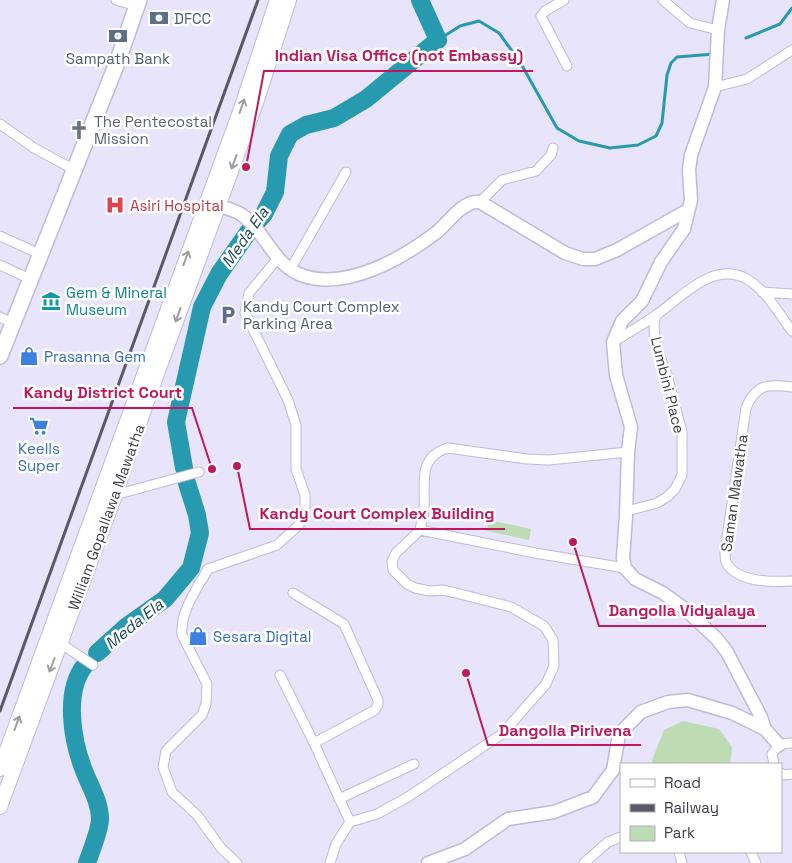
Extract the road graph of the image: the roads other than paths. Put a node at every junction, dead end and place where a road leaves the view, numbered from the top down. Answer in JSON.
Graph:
{"nodes":[{"id":1,"x":116,"y":0,"type":"edge"},
{"id":2,"x":277,"y":0,"type":"edge"},
{"id":3,"x":289,"y":0,"type":"edge"},
{"id":4,"x":564,"y":0,"type":"edge"},
{"id":5,"x":663,"y":0,"type":"edge"},
{"id":6,"x":723,"y":0,"type":"edge"},
{"id":7,"x":138,"y":3,"type":"edge"},
{"id":8,"x":718,"y":30,"type":"junction"},
{"id":9,"x":792,"y":50,"type":"edge"},
{"id":10,"x":566,"y":66,"type":"dead end"},
{"id":11,"x":714,"y":87,"type":"junction"},
{"id":12,"x":0,"y":124,"type":"edge"},
{"id":13,"x":553,"y":148,"type":"dead end"},
{"id":14,"x":73,"y":169,"type":"junction"},
{"id":15,"x":346,"y":172,"type":"dead end"},
{"id":16,"x":480,"y":202,"type":"junction"},
{"id":17,"x":213,"y":204,"type":"junction"},
{"id":18,"x":688,"y":210,"type":"junction"},
{"id":19,"x":0,"y":236,"type":"edge"},
{"id":20,"x":40,"y":254,"type":"junction"},
{"id":21,"x":278,"y":258,"type":"junction"},
{"id":22,"x":0,"y":265,"type":"edge"},
{"id":23,"x":290,"y":270,"type":"junction"},
{"id":24,"x":30,"y":279,"type":"junction"},
{"id":25,"x":762,"y":292,"type":"junction"},
{"id":26,"x":792,"y":294,"type":"edge"},
{"id":27,"x":656,"y":315,"type":"junction"},
{"id":28,"x":7,"y":320,"type":"edge"},
{"id":29,"x":792,"y":331,"type":"edge"},
{"id":30,"x":614,"y":342,"type":"junction"},
{"id":31,"x":0,"y":356,"type":"edge"},
{"id":32,"x":792,"y":387,"type":"edge"},
{"id":33,"x":628,"y":452,"type":"junction"},
{"id":34,"x":199,"y":472,"type":"dead end"},
{"id":35,"x":115,"y":495,"type":"junction"},
{"id":36,"x":626,"y":511,"type":"junction"},
{"id":37,"x":420,"y":530,"type":"junction"},
{"id":38,"x":625,"y":568,"type":"junction"},
{"id":39,"x":792,"y":582,"type":"edge"},
{"id":40,"x":293,"y":593,"type":"dead end"},
{"id":41,"x":60,"y":643,"type":"junction"},
{"id":42,"x":93,"y":665,"type":"dead end"},
{"id":43,"x":280,"y":675,"type":"dead end"},
{"id":44,"x":765,"y":729,"type":"junction"},
{"id":45,"x":314,"y":743,"type":"junction"},
{"id":46,"x":792,"y":743,"type":"edge"},
{"id":47,"x":779,"y":745,"type":"junction"},
{"id":48,"x":774,"y":763,"type":"edge"},
{"id":49,"x":414,"y":764,"type":"dead end"},
{"id":50,"x":0,"y":769,"type":"edge"},
{"id":51,"x":339,"y":799,"type":"junction"},
{"id":52,"x":0,"y":807,"type":"edge"},
{"id":53,"x":350,"y":822,"type":"junction"},
{"id":54,"x":620,"y":836,"type":"edge"},
{"id":55,"x":237,"y":863,"type":"edge"},
{"id":56,"x":330,"y":863,"type":"edge"},
{"id":57,"x":428,"y":863,"type":"edge"},
{"id":58,"x":584,"y":863,"type":"edge"}],
"edges":[{"from":1,"to":7,"type":"street"},
{"from":17,"to":2,"type":"main road","name":"William Gopallawa Mawatha","one_way":true},
{"from":3,"to":17,"type":"main road","name":"William Gopallawa Mawatha","one_way":true},
{"from":4,"to":10,"type":"street"},
{"from":5,"to":8,"type":"street"},
{"from":6,"to":8,"type":"street"},
{"from":7,"to":14,"type":"highway"},
{"from":8,"to":11,"type":"street"},
{"from":9,"to":11,"type":"street"},
{"from":11,"to":18,"type":"street"},
{"from":12,"to":14,"type":"street"},
{"from":13,"to":16,"type":"street"},
{"from":14,"to":20,"type":"highway"},
{"from":15,"to":23,"type":"street"},
{"from":16,"to":18,"type":"street"},
{"from":16,"to":23,"type":"street"},
{"from":17,"to":21,"type":"street"},
{"from":17,"to":35,"type":"main road","name":"William Gopallawa Mawatha","one_way":true},
{"from":50,"to":17,"type":"main road","name":"William Gopallawa Mawatha","one_way":true},
{"from":18,"to":30,"type":"street"},
{"from":19,"to":20,"type":"street"},
{"from":20,"to":24,"type":"highway"},
{"from":21,"to":23,"type":"street"},
{"from":21,"to":55,"type":"street"},
{"from":22,"to":24,"type":"street"},
{"from":24,"to":28,"type":"highway"},
{"from":25,"to":26,"type":"street"},
{"from":25,"to":27,"type":"street"},
{"from":25,"to":29,"type":"street"},
{"from":27,"to":30,"type":"street"},
{"from":27,"to":36,"type":"street","name":"Lumbini Place"},
{"from":28,"to":31,"type":"highway"},
{"from":30,"to":33,"type":"street"},
{"from":32,"to":39,"type":"street","name":"Saman Mawatha"},
{"from":33,"to":36,"type":"street"},
{"from":33,"to":37,"type":"street"},
{"from":34,"to":35,"type":"street"},
{"from":35,"to":41,"type":"main road","name":"William Gopallawa Mawatha"},
{"from":36,"to":38,"type":"street"},
{"from":37,"to":38,"type":"street"},
{"from":37,"to":53,"type":"street"},
{"from":38,"to":44,"type":"street"},
{"from":40,"to":45,"type":"street"},
{"from":41,"to":42,"type":"street"},
{"from":41,"to":52,"type":"main road","name":"William Gopallawa Mawatha","one_way":true},
{"from":43,"to":45,"type":"street"},
{"from":44,"to":47,"type":"street"},
{"from":44,"to":57,"type":"street"},
{"from":45,"to":51,"type":"street"},
{"from":46,"to":47,"type":"street"},
{"from":47,"to":48,"type":"street"},
{"from":49,"to":51,"type":"street"},
{"from":51,"to":53,"type":"street"},
{"from":53,"to":56,"type":"street"},
{"from":54,"to":58,"type":"street"}]}
